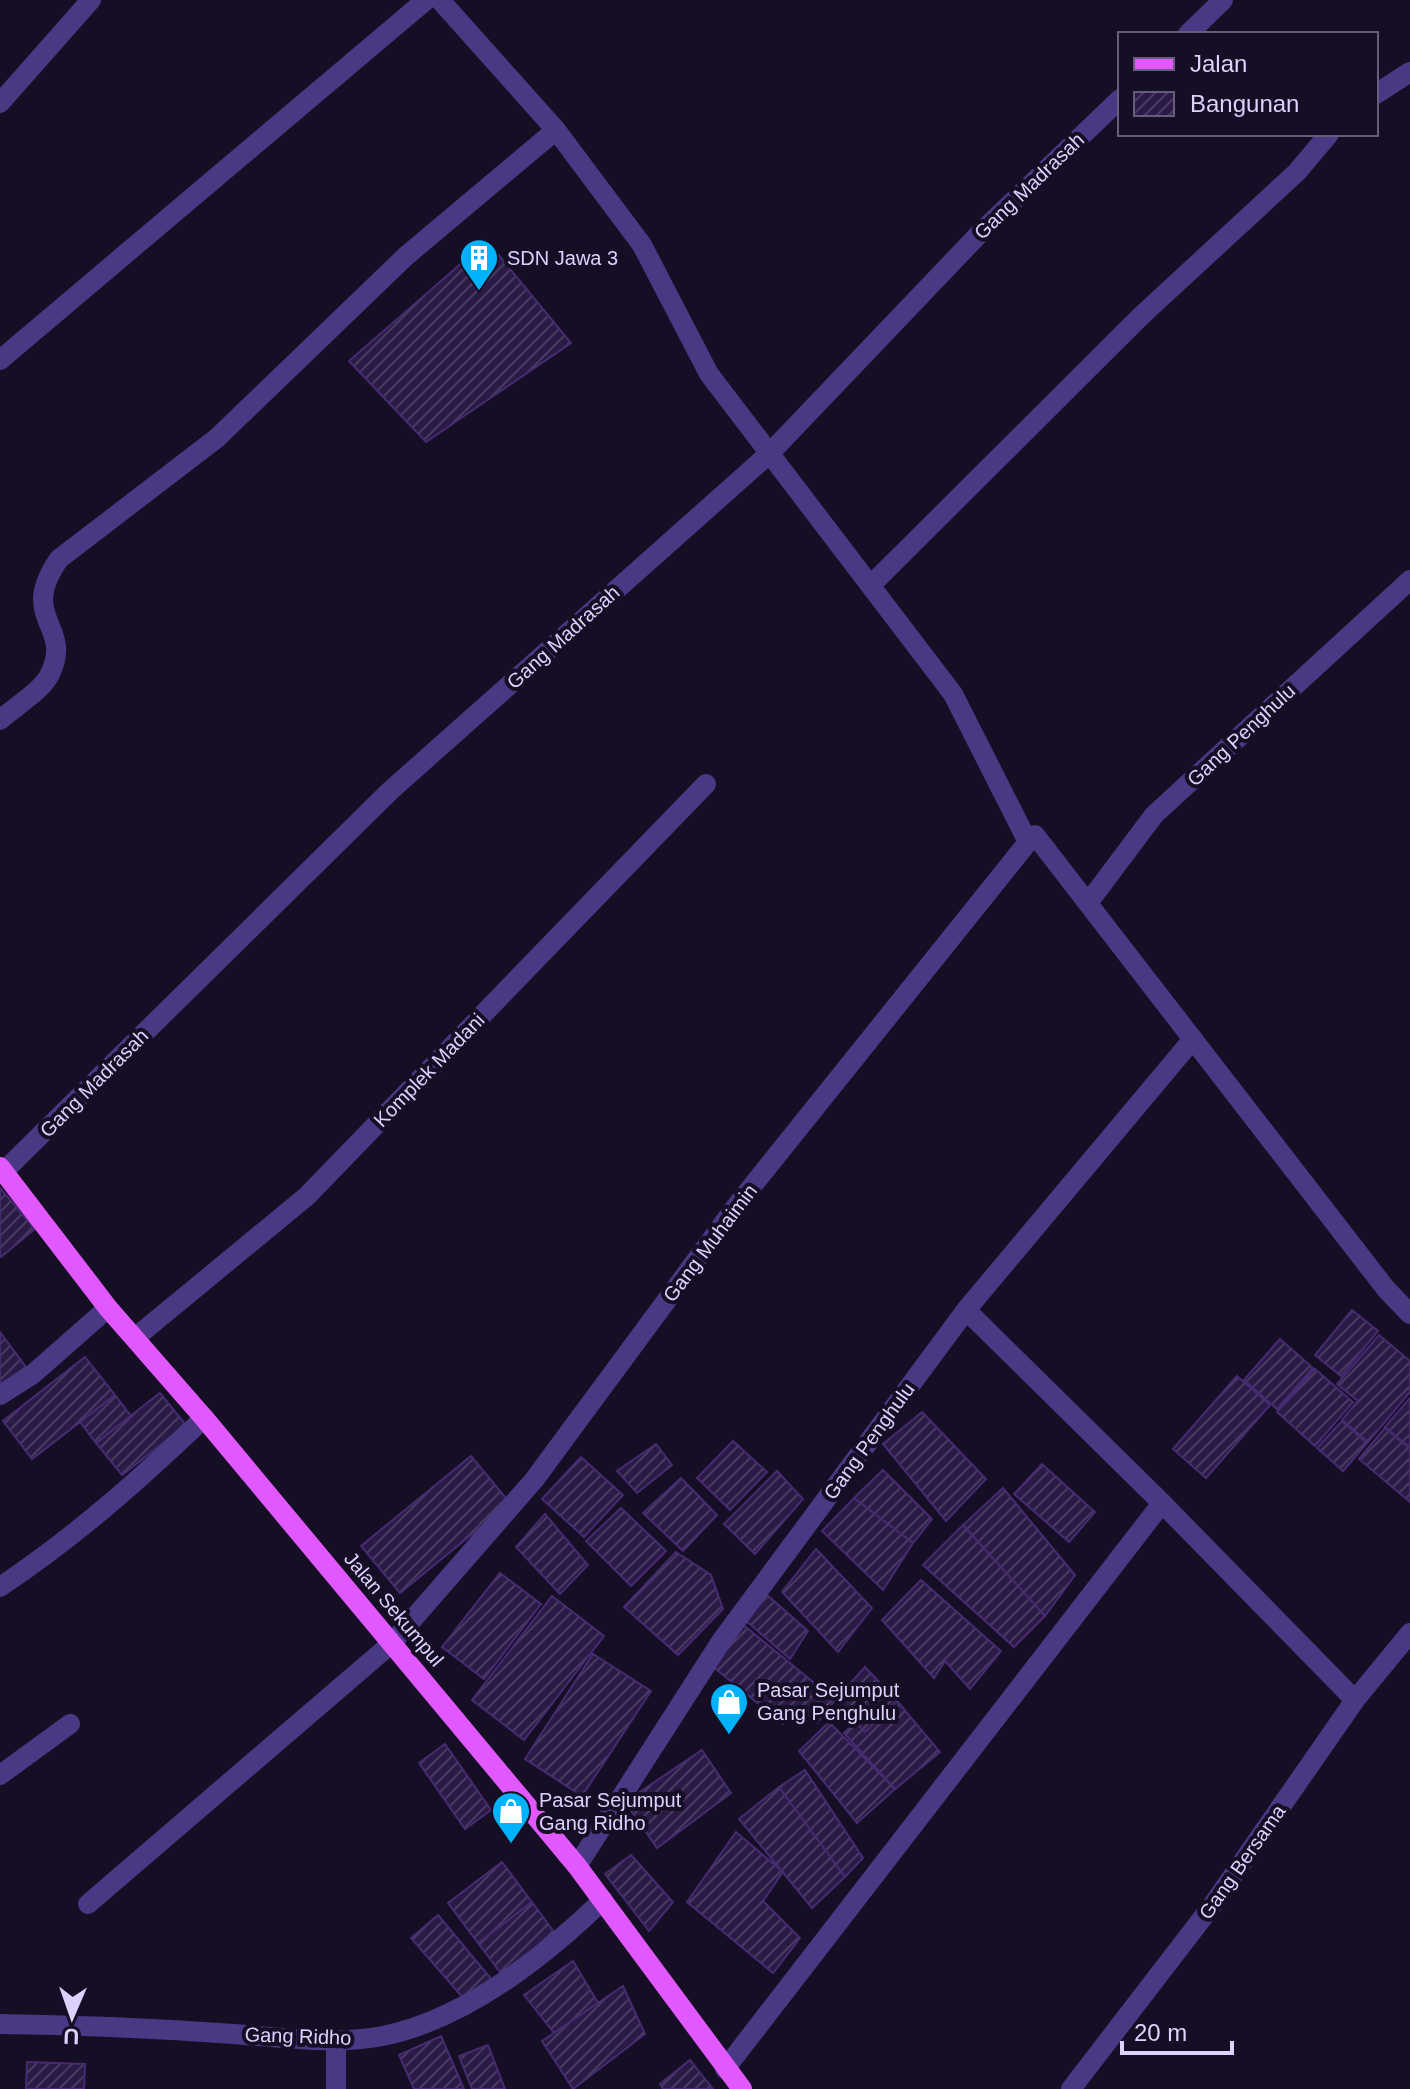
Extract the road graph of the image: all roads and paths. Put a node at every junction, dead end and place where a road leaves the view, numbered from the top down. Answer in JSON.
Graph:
{"nodes":[{"id":1,"x":91,"y":0,"type":"edge"},
{"id":2,"x":426,"y":0,"type":"edge"},
{"id":3,"x":440,"y":0,"type":"edge"},
{"id":4,"x":1223,"y":0,"type":"edge"},
{"id":5,"x":1190,"y":32,"type":"edge"},
{"id":6,"x":1410,"y":72,"type":"edge"},
{"id":7,"x":1378,"y":93,"type":"edge"},
{"id":8,"x":1118,"y":101,"type":"edge"},
{"id":9,"x":0,"y":103,"type":"edge"},
{"id":10,"x":556,"y":130,"type":"junction"},
{"id":11,"x":1327,"y":136,"type":"edge"},
{"id":12,"x":0,"y":360,"type":"edge"},
{"id":13,"x":770,"y":453,"type":"junction"},
{"id":14,"x":1410,"y":580,"type":"edge"},
{"id":15,"x":871,"y":585,"type":"junction"},
{"id":16,"x":0,"y":720,"type":"edge"},
{"id":17,"x":706,"y":784,"type":"dead end"},
{"id":18,"x":1028,"y":842,"type":"junction"},
{"id":19,"x":1088,"y":903,"type":"junction"},
{"id":20,"x":1193,"y":1039,"type":"junction"},
{"id":21,"x":2,"y":1170,"type":"edge"},
{"id":22,"x":108,"y":1308,"type":"junction"},
{"id":23,"x":966,"y":1310,"type":"junction"},
{"id":24,"x":1410,"y":1314,"type":"edge"},
{"id":25,"x":136,"y":1337,"type":"junction"},
{"id":26,"x":0,"y":1395,"type":"edge"},
{"id":27,"x":204,"y":1418,"type":"junction"},
{"id":28,"x":1162,"y":1503,"type":"junction"},
{"id":29,"x":0,"y":1587,"type":"edge"},
{"id":30,"x":1410,"y":1633,"type":"edge"},
{"id":31,"x":392,"y":1643,"type":"junction"},
{"id":32,"x":1355,"y":1700,"type":"junction"},
{"id":33,"x":70,"y":1724,"type":"dead end"},
{"id":34,"x":0,"y":1775,"type":"edge"},
{"id":35,"x":577,"y":1866,"type":"junction"},
{"id":36,"x":603,"y":1900,"type":"junction"},
{"id":37,"x":88,"y":1904,"type":"dead end"},
{"id":38,"x":0,"y":2024,"type":"edge"},
{"id":39,"x":336,"y":2041,"type":"junction"},
{"id":40,"x":725,"y":2069,"type":"junction"},
{"id":41,"x":336,"y":2089,"type":"edge"},
{"id":42,"x":742,"y":2089,"type":"edge"},
{"id":43,"x":1071,"y":2089,"type":"edge"}],
"edges":[{"from":1,"to":9,"type":"street"},
{"from":2,"to":12,"type":"street"},
{"from":3,"to":10,"type":"street"},
{"from":4,"to":5,"type":"street"},
{"from":6,"to":7,"type":"street"},
{"from":8,"to":13,"type":"street","name":"Gang Madrasah"},
{"from":10,"to":13,"type":"street"},
{"from":10,"to":16,"type":"street"},
{"from":11,"to":15,"type":"street"},
{"from":13,"to":15,"type":"street"},
{"from":13,"to":21,"type":"street","name":"Gang Madrasah"},
{"from":14,"to":19,"type":"street","name":"Gang Penghulu"},
{"from":15,"to":18,"type":"street"},
{"from":17,"to":25,"type":"street","name":"Komplek Madani"},
{"from":18,"to":19,"type":"street"},
{"from":18,"to":31,"type":"street","name":"Gang Muhaimin"},
{"from":19,"to":20,"type":"street"},
{"from":20,"to":23,"type":"street","name":"Gang Penghulu"},
{"from":20,"to":24,"type":"street"},
{"from":21,"to":22,"type":"main road","name":"Jalan Sekumpul"},
{"from":22,"to":25,"type":"main road","name":"Jalan Sekumpul"},
{"from":22,"to":26,"type":"street"},
{"from":23,"to":28,"type":"street"},
{"from":23,"to":35,"type":"street","name":"Gang Penghulu"},
{"from":25,"to":27,"type":"main road","name":"Jalan Sekumpul"},
{"from":27,"to":29,"type":"street"},
{"from":27,"to":31,"type":"main road","name":"Jalan Sekumpul"},
{"from":28,"to":32,"type":"street"},
{"from":28,"to":40,"type":"street"},
{"from":30,"to":32,"type":"street","name":"Gang Bersama"},
{"from":31,"to":35,"type":"main road","name":"Jalan Sekumpul"},
{"from":31,"to":37,"type":"street","name":"Gang Muhaimin"},
{"from":32,"to":43,"type":"street","name":"Gang Bersama"},
{"from":33,"to":34,"type":"street"},
{"from":35,"to":36,"type":"main road","name":"Jalan Sekumpul"},
{"from":36,"to":39,"type":"street","name":"Gang Ridho"},
{"from":36,"to":40,"type":"main road","name":"Jalan Sekumpul"},
{"from":38,"to":39,"type":"street","name":"Gang Ridho"},
{"from":39,"to":41,"type":"street"},
{"from":40,"to":42,"type":"main road","name":"Jalan Sekumpul"}]}
